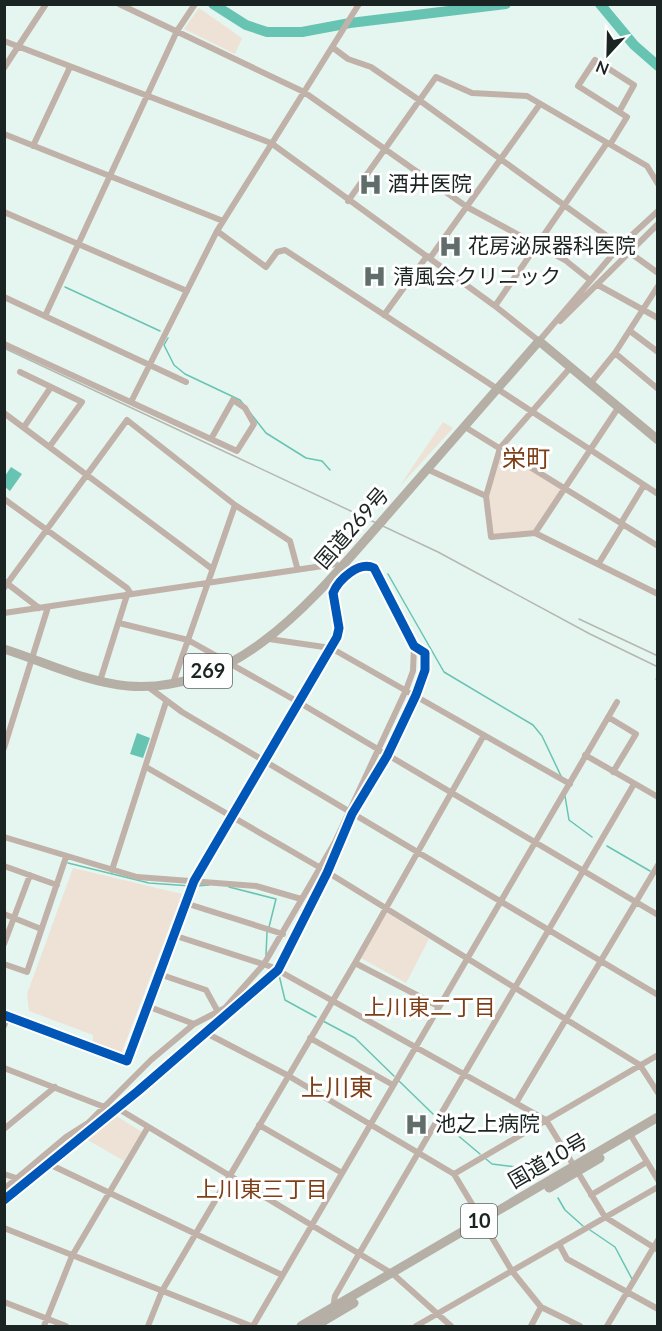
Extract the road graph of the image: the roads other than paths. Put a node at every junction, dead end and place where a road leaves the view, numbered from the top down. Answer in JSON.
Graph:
{"nodes":[{"id":1,"x":46,"y":4,"type":"edge"},
{"id":2,"x":119,"y":4,"type":"edge"},
{"id":3,"x":195,"y":4,"type":"edge"},
{"id":4,"x":359,"y":4,"type":"edge"},
{"id":5,"x":177,"y":31,"type":"junction"},
{"id":6,"x":4,"y":41,"type":"edge"},
{"id":7,"x":18,"y":47,"type":"junction"},
{"id":8,"x":332,"y":48,"type":"junction"},
{"id":9,"x":70,"y":67,"type":"junction"},
{"id":10,"x":4,"y":68,"type":"edge"},
{"id":11,"x":304,"y":92,"type":"junction"},
{"id":12,"x":146,"y":97,"type":"junction"},
{"id":13,"x":418,"y":100,"type":"junction"},
{"id":14,"x":540,"y":104,"type":"junction"},
{"id":15,"x":619,"y":112,"type":"junction"},
{"id":16,"x":4,"y":134,"type":"edge"},
{"id":17,"x":271,"y":143,"type":"junction"},
{"id":18,"x":609,"y":143,"type":"junction"},
{"id":19,"x":33,"y":146,"type":"junction"},
{"id":20,"x":385,"y":149,"type":"junction"},
{"id":21,"x":501,"y":159,"type":"junction"},
{"id":22,"x":109,"y":177,"type":"junction"},
{"id":23,"x":657,"y":184,"type":"edge"},
{"id":24,"x":348,"y":201,"type":"junction"},
{"id":25,"x":565,"y":204,"type":"junction"},
{"id":26,"x":467,"y":207,"type":"junction"},
{"id":27,"x":657,"y":211,"type":"edge"},
{"id":28,"x":4,"y":212,"type":"edge"},
{"id":29,"x":223,"y":221,"type":"junction"},
{"id":30,"x":657,"y":224,"type":"edge"},
{"id":31,"x":217,"y":231,"type":"junction"},
{"id":32,"x":78,"y":244,"type":"junction"},
{"id":33,"x":537,"y":244,"type":"junction"},
{"id":34,"x":619,"y":247,"type":"junction"},
{"id":35,"x":627,"y":253,"type":"junction"},
{"id":36,"x":428,"y":257,"type":"junction"},
{"id":37,"x":657,"y":273,"type":"edge"},
{"id":38,"x":590,"y":279,"type":"junction"},
{"id":39,"x":598,"y":285,"type":"junction"},
{"id":40,"x":657,"y":286,"type":"edge"},
{"id":41,"x":186,"y":291,"type":"junction"},
{"id":42,"x":4,"y":297,"type":"edge"},
{"id":43,"x":495,"y":306,"type":"junction"},
{"id":44,"x":644,"y":309,"type":"junction"},
{"id":45,"x":384,"y":315,"type":"junction"},
{"id":46,"x":45,"y":316,"type":"junction"},
{"id":47,"x":657,"y":318,"type":"edge"},
{"id":48,"x":630,"y":331,"type":"junction"},
{"id":49,"x":539,"y":341,"type":"junction"},
{"id":50,"x":4,"y":344,"type":"edge"},
{"id":51,"x":657,"y":352,"type":"edge"},
{"id":52,"x":615,"y":353,"type":"junction"},
{"id":53,"x":148,"y":364,"type":"junction"},
{"id":54,"x":570,"y":368,"type":"junction"},
{"id":55,"x":20,"y":372,"type":"dead end"},
{"id":56,"x":186,"y":382,"type":"dead end"},
{"id":57,"x":590,"y":384,"type":"junction"},
{"id":58,"x":51,"y":387,"type":"junction"},
{"id":59,"x":497,"y":389,"type":"junction"},
{"id":60,"x":657,"y":389,"type":"edge"},
{"id":61,"x":130,"y":402,"type":"junction"},
{"id":62,"x":618,"y":408,"type":"junction"},
{"id":63,"x":534,"y":412,"type":"junction"},
{"id":64,"x":4,"y":413,"type":"edge"},
{"id":65,"x":24,"y":427,"type":"junction"},
{"id":66,"x":465,"y":427,"type":"junction"},
{"id":67,"x":212,"y":439,"type":"junction"},
{"id":68,"x":657,"y":440,"type":"edge"},
{"id":69,"x":50,"y":446,"type":"junction"},
{"id":70,"x":500,"y":448,"type":"junction"},
{"id":71,"x":590,"y":450,"type":"junction"},
{"id":72,"x":429,"y":470,"type":"junction"},
{"id":73,"x":87,"y":474,"type":"junction"},
{"id":74,"x":644,"y":485,"type":"junction"},
{"id":75,"x":565,"y":488,"type":"junction"},
{"id":76,"x":657,"y":494,"type":"edge"},
{"id":77,"x":486,"y":496,"type":"junction"},
{"id":78,"x":4,"y":500,"type":"edge"},
{"id":79,"x":235,"y":505,"type":"junction"},
{"id":80,"x":622,"y":523,"type":"junction"},
{"id":81,"x":46,"y":530,"type":"junction"},
{"id":82,"x":534,"y":533,"type":"junction"},
{"id":83,"x":657,"y":546,"type":"edge"},
{"id":84,"x":599,"y":563,"type":"junction"},
{"id":85,"x":336,"y":564,"type":"dead end"},
{"id":86,"x":297,"y":567,"type":"junction"},
{"id":87,"x":211,"y":568,"type":"junction"},
{"id":88,"x":207,"y":581,"type":"junction"},
{"id":89,"x":6,"y":584,"type":"edge"},
{"id":90,"x":129,"y":594,"type":"junction"},
{"id":91,"x":657,"y":594,"type":"edge"},
{"id":92,"x":48,"y":607,"type":"junction"},
{"id":93,"x":39,"y":608,"type":"junction"},
{"id":94,"x":4,"y":613,"type":"edge"},
{"id":95,"x":119,"y":623,"type":"junction"},
{"id":96,"x":269,"y":639,"type":"junction"},
{"id":97,"x":188,"y":640,"type":"junction"},
{"id":98,"x":414,"y":646,"type":"junction"},
{"id":99,"x":332,"y":648,"type":"junction"},
{"id":100,"x":4,"y":649,"type":"edge"},
{"id":101,"x":33,"y":660,"type":"junction"},
{"id":102,"x":226,"y":663,"type":"junction"},
{"id":103,"x":100,"y":681,"type":"junction"},
{"id":104,"x":173,"y":684,"type":"junction"},
{"id":105,"x":147,"y":686,"type":"junction"},
{"id":106,"x":406,"y":690,"type":"junction"},
{"id":107,"x":416,"y":695,"type":"junction"},
{"id":108,"x":166,"y":702,"type":"junction"},
{"id":109,"x":617,"y":702,"type":"dead end"},
{"id":110,"x":300,"y":703,"type":"junction"},
{"id":111,"x":608,"y":717,"type":"junction"},
{"id":112,"x":4,"y":722,"type":"edge"},
{"id":113,"x":13,"y":724,"type":"junction"},
{"id":114,"x":484,"y":735,"type":"junction"},
{"id":115,"x":4,"y":748,"type":"edge"},
{"id":116,"x":376,"y":749,"type":"junction"},
{"id":117,"x":585,"y":755,"type":"junction"},
{"id":118,"x":387,"y":756,"type":"junction"},
{"id":119,"x":265,"y":762,"type":"junction"},
{"id":120,"x":146,"y":767,"type":"junction"},
{"id":121,"x":614,"y":772,"type":"junction"},
{"id":122,"x":570,"y":784,"type":"junction"},
{"id":123,"x":634,"y":784,"type":"junction"},
{"id":124,"x":450,"y":794,"type":"junction"},
{"id":125,"x":657,"y":794,"type":"edge"},
{"id":126,"x":351,"y":813,"type":"junction"},
{"id":127,"x":233,"y":817,"type":"junction"},
{"id":128,"x":4,"y":837,"type":"edge"},
{"id":129,"x":535,"y":843,"type":"junction"},
{"id":130,"x":416,"y":853,"type":"junction"},
{"id":131,"x":66,"y":857,"type":"junction"},
{"id":132,"x":657,"y":865,"type":"edge"},
{"id":133,"x":4,"y":866,"type":"edge"},
{"id":134,"x":319,"y":867,"type":"junction"},
{"id":135,"x":112,"y":870,"type":"junction"},
{"id":136,"x":583,"y":871,"type":"junction"},
{"id":137,"x":327,"y":873,"type":"junction"},
{"id":138,"x":30,"y":875,"type":"junction"},
{"id":139,"x":194,"y":881,"type":"junction"},
{"id":140,"x":57,"y":885,"type":"junction"},
{"id":141,"x":301,"y":899,"type":"junction"},
{"id":142,"x":499,"y":901,"type":"junction"},
{"id":143,"x":185,"y":903,"type":"junction"},
{"id":144,"x":637,"y":903,"type":"junction"},
{"id":145,"x":385,"y":908,"type":"junction"},
{"id":146,"x":4,"y":914,"type":"edge"},
{"id":147,"x":657,"y":915,"type":"edge"},
{"id":148,"x":14,"y":918,"type":"junction"},
{"id":149,"x":41,"y":929,"type":"junction"},
{"id":150,"x":548,"y":932,"type":"junction"},
{"id":151,"x":283,"y":934,"type":"junction"},
{"id":152,"x":173,"y":935,"type":"junction"},
{"id":153,"x":4,"y":944,"type":"edge"},
{"id":154,"x":466,"y":958,"type":"junction"},
{"id":155,"x":600,"y":962,"type":"junction"},
{"id":156,"x":355,"y":963,"type":"junction"},
{"id":157,"x":4,"y":964,"type":"edge"},
{"id":158,"x":264,"y":964,"type":"junction"},
{"id":159,"x":278,"y":970,"type":"junction"},
{"id":160,"x":159,"y":974,"type":"junction"},
{"id":161,"x":515,"y":987,"type":"junction"},
{"id":162,"x":657,"y":995,"type":"edge"},
{"id":163,"x":331,"y":1000,"type":"junction"},
{"id":164,"x":147,"y":1006,"type":"junction"},
{"id":165,"x":438,"y":1006,"type":"junction"},
{"id":166,"x":217,"y":1010,"type":"junction"},
{"id":167,"x":6,"y":1015,"type":"edge"},
{"id":168,"x":566,"y":1020,"type":"junction"},
{"id":169,"x":194,"y":1024,"type":"junction"},
{"id":170,"x":4,"y":1026,"type":"edge"},
{"id":171,"x":206,"y":1033,"type":"junction"},
{"id":172,"x":310,"y":1038,"type":"junction"},
{"id":173,"x":415,"y":1046,"type":"junction"},
{"id":174,"x":158,"y":1055,"type":"junction"},
{"id":175,"x":657,"y":1055,"type":"edge"},
{"id":176,"x":640,"y":1065,"type":"junction"},
{"id":177,"x":166,"y":1067,"type":"junction"},
{"id":178,"x":4,"y":1068,"type":"edge"},
{"id":179,"x":464,"y":1073,"type":"junction"},
{"id":180,"x":287,"y":1076,"type":"junction"},
{"id":181,"x":393,"y":1085,"type":"junction"},
{"id":182,"x":55,"y":1087,"type":"junction"},
{"id":183,"x":657,"y":1093,"type":"edge"},
{"id":184,"x":516,"y":1103,"type":"junction"},
{"id":185,"x":103,"y":1106,"type":"junction"},
{"id":186,"x":117,"y":1108,"type":"junction"},
{"id":187,"x":657,"y":1117,"type":"edge"},
{"id":188,"x":546,"y":1120,"type":"junction"},
{"id":189,"x":8,"y":1122,"type":"edge"},
{"id":190,"x":370,"y":1124,"type":"junction"},
{"id":191,"x":657,"y":1124,"type":"edge"},
{"id":192,"x":259,"y":1125,"type":"junction"},
{"id":193,"x":148,"y":1127,"type":"junction"},
{"id":194,"x":4,"y":1129,"type":"edge"},
{"id":195,"x":632,"y":1136,"type":"junction"},
{"id":196,"x":418,"y":1153,"type":"junction"},
{"id":197,"x":647,"y":1162,"type":"junction"},
{"id":198,"x":51,"y":1165,"type":"junction"},
{"id":199,"x":576,"y":1169,"type":"junction"},
{"id":200,"x":4,"y":1173,"type":"edge"},
{"id":201,"x":342,"y":1173,"type":"junction"},
{"id":202,"x":454,"y":1174,"type":"junction"},
{"id":203,"x":229,"y":1175,"type":"junction"},
{"id":204,"x":16,"y":1178,"type":"junction"},
{"id":205,"x":657,"y":1180,"type":"edge"},
{"id":206,"x":657,"y":1187,"type":"edge"},
{"id":207,"x":4,"y":1189,"type":"edge"},
{"id":208,"x":109,"y":1191,"type":"junction"},
{"id":209,"x":591,"y":1196,"type":"junction"},
{"id":210,"x":4,"y":1200,"type":"edge"},
{"id":211,"x":605,"y":1217,"type":"junction"},
{"id":212,"x":483,"y":1223,"type":"junction"},
{"id":213,"x":312,"y":1225,"type":"junction"},
{"id":214,"x":4,"y":1228,"type":"edge"},
{"id":215,"x":196,"y":1232,"type":"junction"},
{"id":216,"x":657,"y":1240,"type":"edge"},
{"id":217,"x":559,"y":1244,"type":"junction"},
{"id":218,"x":655,"y":1249,"type":"edge"},
{"id":219,"x":359,"y":1254,"type":"junction"},
{"id":220,"x":72,"y":1256,"type":"junction"},
{"id":221,"x":512,"y":1271,"type":"junction"},
{"id":222,"x":282,"y":1275,"type":"junction"},
{"id":223,"x":395,"y":1275,"type":"junction"},
{"id":224,"x":162,"y":1291,"type":"junction"},
{"id":225,"x":628,"y":1291,"type":"junction"},
{"id":226,"x":4,"y":1302,"type":"edge"},
{"id":227,"x":541,"y":1307,"type":"junction"},
{"id":228,"x":657,"y":1309,"type":"edge"},
{"id":229,"x":334,"y":1311,"type":"junction"},
{"id":230,"x":437,"y":1314,"type":"junction"},
{"id":231,"x":47,"y":1319,"type":"junction"},
{"id":232,"x":44,"y":1326,"type":"edge"},
{"id":233,"x":66,"y":1326,"type":"edge"},
{"id":234,"x":148,"y":1326,"type":"edge"},
{"id":235,"x":252,"y":1326,"type":"edge"},
{"id":236,"x":301,"y":1326,"type":"edge"},
{"id":237,"x":315,"y":1326,"type":"edge"},
{"id":238,"x":416,"y":1326,"type":"edge"},
{"id":239,"x":451,"y":1326,"type":"edge"},
{"id":240,"x":531,"y":1326,"type":"edge"},
{"id":241,"x":580,"y":1326,"type":"edge"},
{"id":242,"x":607,"y":1326,"type":"edge"}],
"edges":[{"from":1,"to":7,"type":"street"},
{"from":2,"to":5,"type":"street"},
{"from":3,"to":5,"type":"street"},
{"from":4,"to":8,"type":"street"},
{"from":5,"to":11,"type":"street"},
{"from":5,"to":12,"type":"street"},
{"from":6,"to":7,"type":"street"},
{"from":7,"to":9,"type":"street"},
{"from":7,"to":10,"type":"street"},
{"from":8,"to":11,"type":"street"},
{"from":8,"to":13,"type":"street"},
{"from":9,"to":12,"type":"street"},
{"from":9,"to":19,"type":"street"},
{"from":11,"to":17,"type":"street"},
{"from":11,"to":20,"type":"street"},
{"from":12,"to":17,"type":"street"},
{"from":12,"to":22,"type":"street"},
{"from":13,"to":14,"type":"street"},
{"from":13,"to":20,"type":"street"},
{"from":13,"to":21,"type":"street"},
{"from":14,"to":18,"type":"street"},
{"from":14,"to":21,"type":"street"},
{"from":15,"to":15,"type":"street"},
{"from":15,"to":18,"type":"street"},
{"from":16,"to":19,"type":"street"},
{"from":17,"to":24,"type":"street"},
{"from":17,"to":29,"type":"street"},
{"from":18,"to":23,"type":"street"},
{"from":18,"to":25,"type":"street"},
{"from":19,"to":22,"type":"street"},
{"from":20,"to":24,"type":"street"},
{"from":20,"to":26,"type":"street"},
{"from":21,"to":25,"type":"street"},
{"from":21,"to":26,"type":"street"},
{"from":22,"to":29,"type":"street"},
{"from":22,"to":32,"type":"street"},
{"from":24,"to":36,"type":"street"},
{"from":25,"to":33,"type":"street"},
{"from":25,"to":34,"type":"street"},
{"from":26,"to":33,"type":"street"},
{"from":26,"to":36,"type":"street"},
{"from":27,"to":34,"type":"street"},
{"from":28,"to":32,"type":"street"},
{"from":29,"to":31,"type":"street"},
{"from":30,"to":35,"type":"street"},
{"from":31,"to":41,"type":"street"},
{"from":31,"to":45,"type":"street"},
{"from":32,"to":41,"type":"street"},
{"from":32,"to":46,"type":"street"},
{"from":33,"to":38,"type":"street"},
{"from":33,"to":43,"type":"street"},
{"from":34,"to":35,"type":"street"},
{"from":34,"to":38,"type":"street"},
{"from":35,"to":37,"type":"street"},
{"from":35,"to":39,"type":"street"},
{"from":36,"to":43,"type":"street"},
{"from":36,"to":45,"type":"street"},
{"from":38,"to":49,"type":"street"},
{"from":39,"to":44,"type":"street"},
{"from":39,"to":49,"type":"street"},
{"from":40,"to":44,"type":"street"},
{"from":41,"to":53,"type":"street"},
{"from":42,"to":46,"type":"street"},
{"from":43,"to":49,"type":"street"},
{"from":44,"to":47,"type":"street"},
{"from":44,"to":48,"type":"street"},
{"from":45,"to":59,"type":"street"},
{"from":46,"to":53,"type":"street"},
{"from":48,"to":51,"type":"street"},
{"from":48,"to":52,"type":"street"},
{"from":49,"to":54,"type":"highway"},
{"from":49,"to":59,"type":"highway","name":"国道269号","number":"269"},
{"from":50,"to":61,"type":"street"},
{"from":52,"to":57,"type":"street"},
{"from":52,"to":60,"type":"street"},
{"from":53,"to":56,"type":"street"},
{"from":53,"to":61,"type":"street"},
{"from":54,"to":57,"type":"highway"},
{"from":54,"to":63,"type":"street"},
{"from":55,"to":58,"type":"street"},
{"from":57,"to":62,"type":"highway"},
{"from":58,"to":65,"type":"street"},
{"from":58,"to":69,"type":"street"},
{"from":59,"to":63,"type":"street"},
{"from":59,"to":66,"type":"highway","name":"国道269号","number":"269"},
{"from":61,"to":67,"type":"street"},
{"from":62,"to":68,"type":"highway"},
{"from":62,"to":71,"type":"street"},
{"from":63,"to":70,"type":"street"},
{"from":63,"to":71,"type":"street"},
{"from":64,"to":65,"type":"street"},
{"from":65,"to":69,"type":"street"},
{"from":66,"to":70,"type":"street"},
{"from":66,"to":72,"type":"highway","name":"国道269号","number":"269"},
{"from":67,"to":67,"type":"street"},
{"from":69,"to":73,"type":"street"},
{"from":70,"to":75,"type":"street"},
{"from":70,"to":77,"type":"street"},
{"from":71,"to":74,"type":"street"},
{"from":71,"to":75,"type":"street"},
{"from":72,"to":77,"type":"street"},
{"from":72,"to":96,"type":"highway","name":"国道269号","number":"269","bridge":true},
{"from":73,"to":79,"type":"street"},
{"from":73,"to":81,"type":"street"},
{"from":73,"to":87,"type":"street"},
{"from":74,"to":76,"type":"street"},
{"from":74,"to":80,"type":"street"},
{"from":75,"to":80,"type":"street"},
{"from":75,"to":82,"type":"street"},
{"from":77,"to":82,"type":"street"},
{"from":78,"to":81,"type":"street"},
{"from":79,"to":86,"type":"street"},
{"from":79,"to":87,"type":"street"},
{"from":80,"to":83,"type":"street"},
{"from":80,"to":84,"type":"street"},
{"from":81,"to":89,"type":"street"},
{"from":81,"to":90,"type":"street"},
{"from":82,"to":84,"type":"street"},
{"from":84,"to":91,"type":"street"},
{"from":85,"to":86,"type":"street"},
{"from":86,"to":88,"type":"street"},
{"from":87,"to":88,"type":"street"},
{"from":88,"to":90,"type":"street"},
{"from":88,"to":97,"type":"street"},
{"from":89,"to":93,"type":"street"},
{"from":90,"to":92,"type":"street"},
{"from":90,"to":95,"type":"street"},
{"from":92,"to":93,"type":"street"},
{"from":92,"to":101,"type":"street"},
{"from":93,"to":94,"type":"street"},
{"from":95,"to":97,"type":"street"},
{"from":95,"to":103,"type":"street"},
{"from":96,"to":99,"type":"street"},
{"from":96,"to":102,"type":"highway","name":"国道269号","number":"269"},
{"from":97,"to":102,"type":"street"},
{"from":97,"to":104,"type":"street"},
{"from":98,"to":99,"type":"street"},
{"from":98,"to":106,"type":"street"},
{"from":98,"to":107,"type":"street"},
{"from":99,"to":106,"type":"street"},
{"from":99,"to":110,"type":"street"},
{"from":100,"to":101,"type":"highway","name":"国道269号","number":"269"},
{"from":101,"to":103,"type":"highway","name":"国道269号","number":"269"},
{"from":101,"to":113,"type":"street"},
{"from":102,"to":104,"type":"highway","name":"国道269号","number":"269"},
{"from":102,"to":110,"type":"street"},
{"from":103,"to":105,"type":"highway","name":"国道269号","number":"269"},
{"from":104,"to":105,"type":"highway","name":"国道269号","number":"269"},
{"from":105,"to":108,"type":"street"},
{"from":106,"to":107,"type":"street"},
{"from":106,"to":116,"type":"street"},
{"from":107,"to":114,"type":"street"},
{"from":107,"to":118,"type":"street"},
{"from":108,"to":119,"type":"street"},
{"from":108,"to":120,"type":"street"},
{"from":109,"to":111,"type":"street"},
{"from":110,"to":116,"type":"street"},
{"from":110,"to":119,"type":"street"},
{"from":111,"to":117,"type":"street"},
{"from":111,"to":121,"type":"street"},
{"from":112,"to":113,"type":"street"},
{"from":113,"to":115,"type":"street"},
{"from":114,"to":122,"type":"street"},
{"from":114,"to":124,"type":"street"},
{"from":116,"to":118,"type":"street"},
{"from":116,"to":126,"type":"street"},
{"from":117,"to":121,"type":"street"},
{"from":117,"to":122,"type":"street"},
{"from":118,"to":124,"type":"street"},
{"from":118,"to":126,"type":"street"},
{"from":119,"to":126,"type":"street"},
{"from":119,"to":127,"type":"street"},
{"from":120,"to":127,"type":"street"},
{"from":120,"to":135,"type":"street"},
{"from":121,"to":123,"type":"street"},
{"from":122,"to":129,"type":"street"},
{"from":123,"to":125,"type":"street"},
{"from":123,"to":136,"type":"street"},
{"from":124,"to":129,"type":"street"},
{"from":124,"to":130,"type":"street"},
{"from":126,"to":130,"type":"street"},
{"from":126,"to":134,"type":"street"},
{"from":126,"to":137,"type":"street"},
{"from":127,"to":134,"type":"street"},
{"from":127,"to":139,"type":"street"},
{"from":128,"to":131,"type":"street"},
{"from":129,"to":136,"type":"street"},
{"from":129,"to":142,"type":"street"},
{"from":130,"to":142,"type":"street"},
{"from":130,"to":145,"type":"street"},
{"from":131,"to":135,"type":"street"},
{"from":131,"to":140,"type":"street"},
{"from":132,"to":144,"type":"street"},
{"from":133,"to":138,"type":"street"},
{"from":134,"to":137,"type":"street"},
{"from":134,"to":141,"type":"street"},
{"from":135,"to":139,"type":"street"},
{"from":136,"to":144,"type":"street"},
{"from":136,"to":150,"type":"street"},
{"from":137,"to":145,"type":"street"},
{"from":137,"to":159,"type":"street"},
{"from":138,"to":140,"type":"street"},
{"from":138,"to":148,"type":"street"},
{"from":139,"to":141,"type":"street"},
{"from":139,"to":143,"type":"street"},
{"from":140,"to":149,"type":"street"},
{"from":141,"to":151,"type":"street"},
{"from":142,"to":150,"type":"street"},
{"from":142,"to":154,"type":"street"},
{"from":143,"to":151,"type":"street"},
{"from":143,"to":152,"type":"street"},
{"from":144,"to":147,"type":"street"},
{"from":144,"to":155,"type":"street"},
{"from":145,"to":154,"type":"street"},
{"from":145,"to":156,"type":"street"},
{"from":146,"to":148,"type":"street"},
{"from":148,"to":149,"type":"street"},
{"from":148,"to":153,"type":"street"},
{"from":149,"to":157,"type":"street"},
{"from":150,"to":155,"type":"street"},
{"from":150,"to":161,"type":"street"},
{"from":151,"to":158,"type":"street"},
{"from":152,"to":158,"type":"street"},
{"from":152,"to":160,"type":"street"},
{"from":154,"to":161,"type":"street"},
{"from":154,"to":165,"type":"street"},
{"from":155,"to":162,"type":"street"},
{"from":155,"to":168,"type":"street"},
{"from":156,"to":163,"type":"street"},
{"from":156,"to":165,"type":"street"},
{"from":158,"to":159,"type":"street"},
{"from":158,"to":166,"type":"street"},
{"from":159,"to":163,"type":"street"},
{"from":159,"to":171,"type":"street"},
{"from":160,"to":164,"type":"street"},
{"from":160,"to":166,"type":"street"},
{"from":161,"to":168,"type":"street"},
{"from":161,"to":179,"type":"street"},
{"from":163,"to":172,"type":"street"},
{"from":163,"to":173,"type":"street"},
{"from":164,"to":167,"type":"street"},
{"from":164,"to":169,"type":"street"},
{"from":165,"to":173,"type":"street"},
{"from":166,"to":169,"type":"street"},
{"from":167,"to":170,"type":"street"},
{"from":168,"to":176,"type":"street"},
{"from":168,"to":184,"type":"street"},
{"from":169,"to":174,"type":"street"},
{"from":171,"to":177,"type":"street"},
{"from":171,"to":180,"type":"street"},
{"from":172,"to":180,"type":"street"},
{"from":172,"to":181,"type":"street"},
{"from":173,"to":179,"type":"street"},
{"from":173,"to":181,"type":"street"},
{"from":174,"to":177,"type":"street"},
{"from":174,"to":185,"type":"street"},
{"from":175,"to":176,"type":"street"},
{"from":176,"to":183,"type":"street"},
{"from":176,"to":188,"type":"street"},
{"from":177,"to":186,"type":"street"},
{"from":178,"to":182,"type":"street"},
{"from":179,"to":184,"type":"street"},
{"from":179,"to":196,"type":"street"},
{"from":180,"to":190,"type":"street"},
{"from":180,"to":192,"type":"street"},
{"from":181,"to":190,"type":"street"},
{"from":182,"to":185,"type":"street"},
{"from":182,"to":189,"type":"street"},
{"from":184,"to":188,"type":"street"},
{"from":185,"to":186,"type":"street"},
{"from":185,"to":204,"type":"street"},
{"from":186,"to":193,"type":"street"},
{"from":186,"to":198,"type":"street"},
{"from":187,"to":195,"type":"highway","name":"国道10号","number":"10"},
{"from":188,"to":199,"type":"street"},
{"from":188,"to":202,"type":"street"},
{"from":189,"to":194,"type":"street"},
{"from":190,"to":196,"type":"street"},
{"from":190,"to":201,"type":"street"},
{"from":191,"to":195,"type":"highway","name":"国道10号","number":"10"},
{"from":192,"to":201,"type":"street"},
{"from":192,"to":203,"type":"street"},
{"from":193,"to":203,"type":"street"},
{"from":193,"to":208,"type":"street"},
{"from":195,"to":197,"type":"street"},
{"from":195,"to":199,"type":"highway","name":"国道10号","number":"10"},
{"from":196,"to":202,"type":"street"},
{"from":196,"to":219,"type":"street"},
{"from":197,"to":205,"type":"street"},
{"from":197,"to":209,"type":"street"},
{"from":198,"to":208,"type":"street"},
{"from":198,"to":210,"type":"street"},
{"from":199,"to":209,"type":"street"},
{"from":199,"to":212,"type":"highway","name":"国道10号","number":"10"},
{"from":200,"to":204,"type":"street"},
{"from":201,"to":213,"type":"street"},
{"from":202,"to":212,"type":"street"},
{"from":203,"to":213,"type":"street"},
{"from":203,"to":215,"type":"street"},
{"from":204,"to":207,"type":"street"},
{"from":206,"to":211,"type":"street"},
{"from":208,"to":215,"type":"street"},
{"from":208,"to":220,"type":"street"},
{"from":209,"to":211,"type":"street"},
{"from":211,"to":217,"type":"street"},
{"from":211,"to":218,"type":"street"},
{"from":212,"to":221,"type":"street"},
{"from":212,"to":223,"type":"highway","name":"国道10号","number":"10"},
{"from":213,"to":219,"type":"street"},
{"from":213,"to":222,"type":"street"},
{"from":214,"to":220,"type":"street"},
{"from":215,"to":222,"type":"street"},
{"from":215,"to":224,"type":"street"},
{"from":216,"to":218,"type":"street"},
{"from":217,"to":221,"type":"street"},
{"from":217,"to":225,"type":"street"},
{"from":218,"to":225,"type":"street"},
{"from":219,"to":223,"type":"street"},
{"from":219,"to":229,"type":"street"},
{"from":220,"to":224,"type":"street"},
{"from":220,"to":231,"type":"street"},
{"from":221,"to":227,"type":"street"},
{"from":221,"to":230,"type":"street"},
{"from":222,"to":235,"type":"street"},
{"from":223,"to":229,"type":"highway","name":"国道10号","number":"10"},
{"from":223,"to":230,"type":"street"},
{"from":224,"to":234,"type":"street"},
{"from":224,"to":235,"type":"street"},
{"from":225,"to":228,"type":"street"},
{"from":225,"to":242,"type":"street"},
{"from":226,"to":231,"type":"street"},
{"from":227,"to":240,"type":"street"},
{"from":227,"to":241,"type":"street"},
{"from":229,"to":236,"type":"highway","name":"国道10号","number":"10"},
{"from":229,"to":237,"type":"highway","name":"国道10号","number":"10"},
{"from":230,"to":238,"type":"street"},
{"from":230,"to":239,"type":"street"},
{"from":231,"to":232,"type":"street"},
{"from":231,"to":233,"type":"street"}]}
